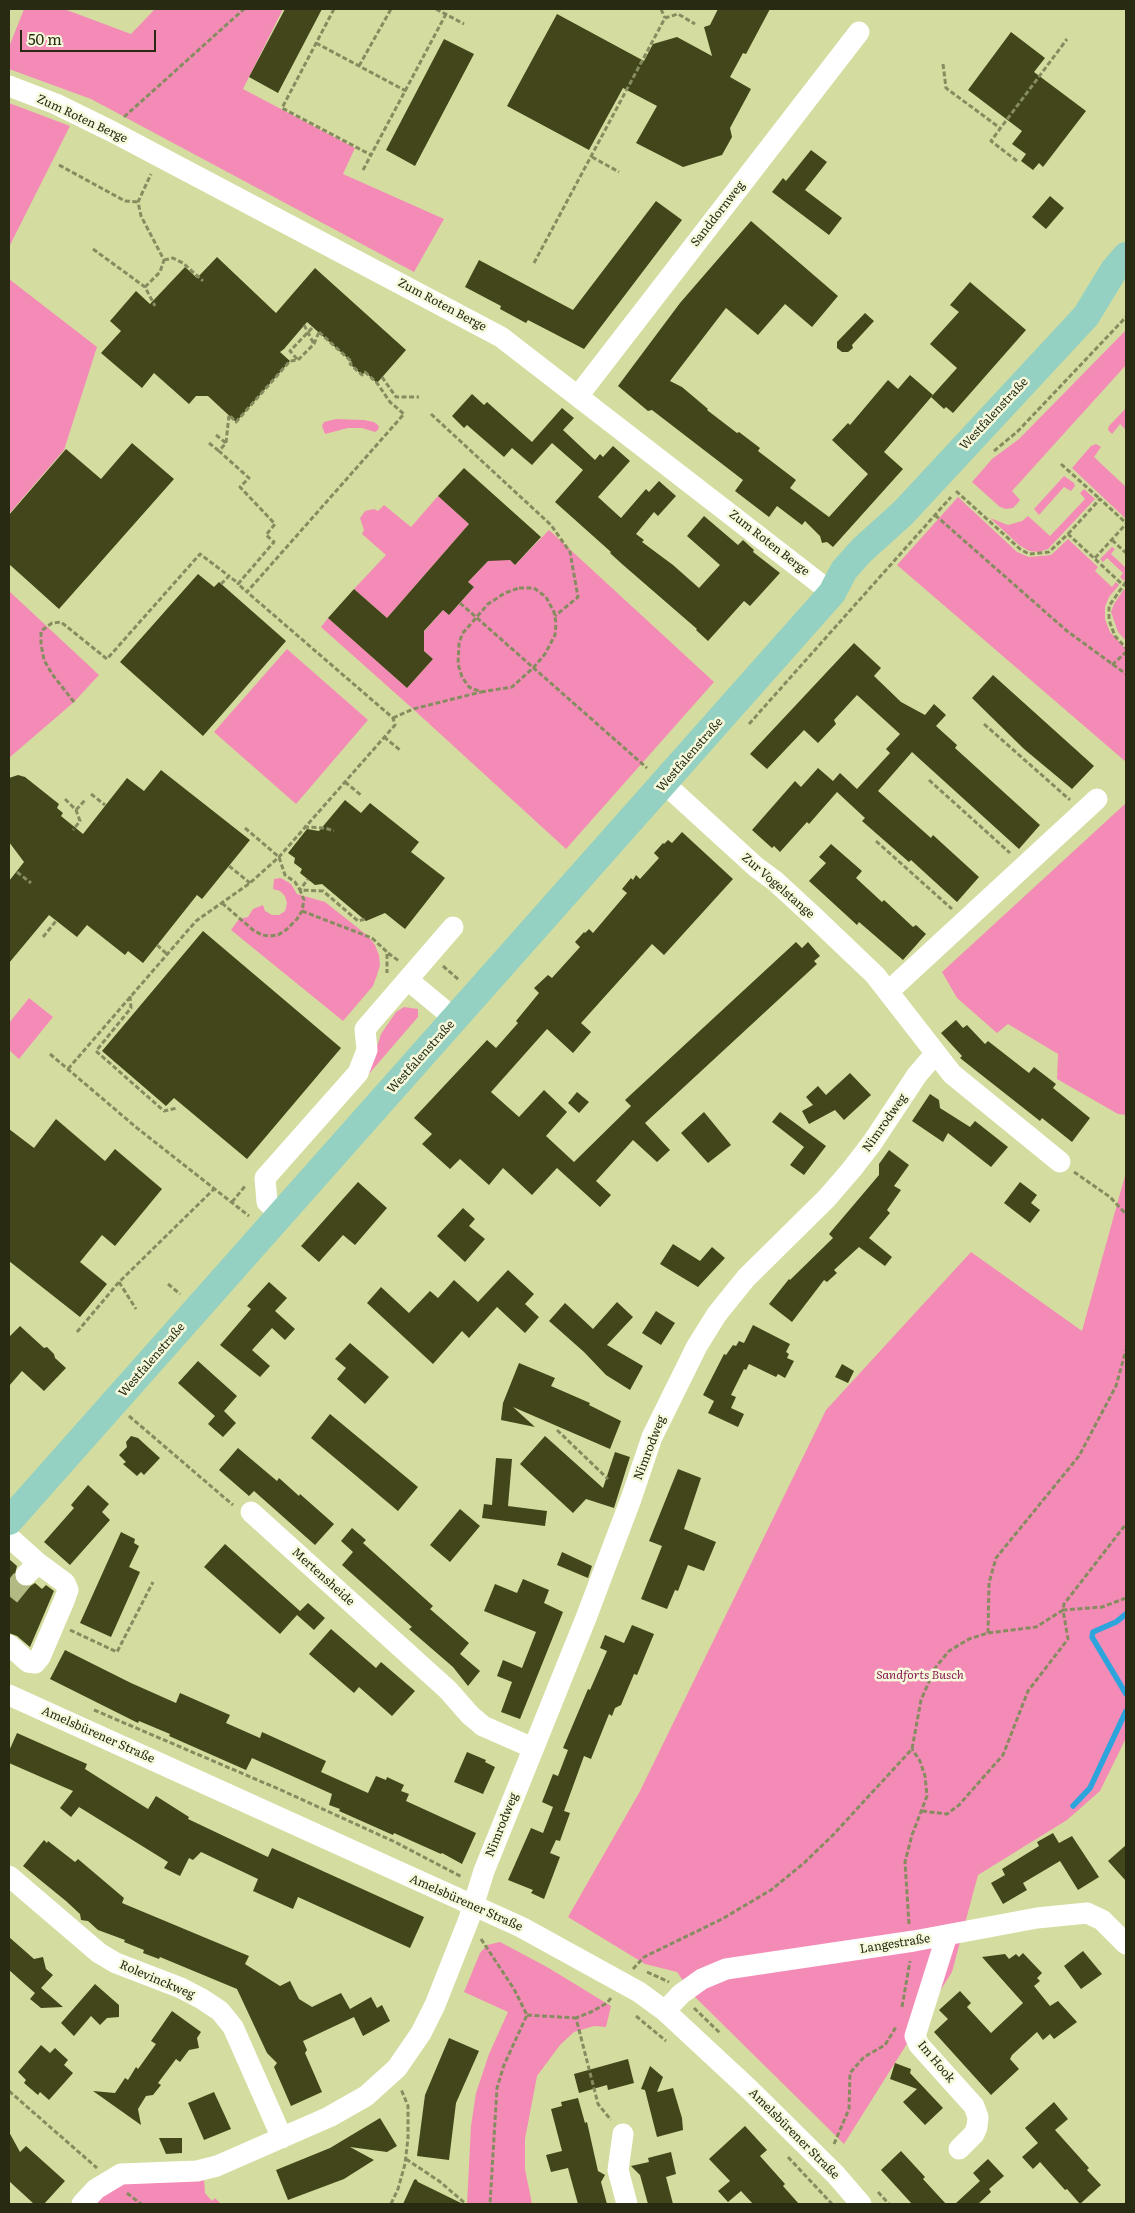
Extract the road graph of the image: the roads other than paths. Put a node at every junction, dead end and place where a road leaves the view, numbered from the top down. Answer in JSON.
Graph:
{"nodes":[{"id":1,"x":859,"y":32,"type":"dead end"},
{"id":2,"x":9,"y":86,"type":"edge"},
{"id":3,"x":1126,"y":256,"type":"edge"},
{"id":4,"x":1126,"y":289,"type":"edge"},
{"id":5,"x":1086,"y":316,"type":"junction"},
{"id":6,"x":578,"y":396,"type":"junction"},
{"id":7,"x":832,"y":593,"type":"junction"},
{"id":8,"x":664,"y":784,"type":"junction"},
{"id":9,"x":1090,"y":806,"type":"road end"},
{"id":10,"x":453,"y":927,"type":"dead end"},
{"id":11,"x":408,"y":980,"type":"junction"},
{"id":12,"x":889,"y":991,"type":"junction"},
{"id":13,"x":455,"y":1019,"type":"junction"},
{"id":14,"x":935,"y":1054,"type":"junction"},
{"id":15,"x":1060,"y":1162,"type":"road end"},
{"id":16,"x":282,"y":1214,"type":"junction"},
{"id":17,"x":251,"y":1512,"type":"road end"},
{"id":18,"x":9,"y":1521,"type":"edge"},
{"id":19,"x":9,"y":1537,"type":"edge"},
{"id":20,"x":9,"y":1646,"type":"edge"},
{"id":21,"x":9,"y":1695,"type":"edge"},
{"id":22,"x":533,"y":1748,"type":"junction"},
{"id":23,"x":9,"y":1876,"type":"edge"},
{"id":24,"x":473,"y":1904,"type":"junction"},
{"id":25,"x":947,"y":1935,"type":"junction"},
{"id":26,"x":1126,"y":1944,"type":"edge"},
{"id":27,"x":665,"y":2011,"type":"junction"},
{"id":28,"x":623,"y":2134,"type":"road end"},
{"id":29,"x":282,"y":2138,"type":"junction"},
{"id":30,"x":959,"y":2150,"type":"dead end"},
{"id":31,"x":82,"y":2204,"type":"edge"},
{"id":32,"x":627,"y":2204,"type":"edge"},
{"id":33,"x":861,"y":2204,"type":"edge"}],
"edges":[{"from":1,"to":6,"type":"street","name":"Sanddornweg"},
{"from":2,"to":6,"type":"street","name":"Zum Roten Berge"},
{"from":3,"to":5,"type":"main road","name":"Westfalenstraße"},
{"from":4,"to":5,"type":"main road","name":"Westfalenstraße"},
{"from":5,"to":7,"type":"main road","name":"Westfalenstraße"},
{"from":6,"to":7,"type":"street","name":"Zum Roten Berge"},
{"from":7,"to":8,"type":"main road","name":"Westfalenstraße"},
{"from":8,"to":12,"type":"street","name":"Zur Vogelstange"},
{"from":8,"to":13,"type":"main road","name":"Westfalenstraße"},
{"from":9,"to":12,"type":"street"},
{"from":10,"to":11,"type":"street"},
{"from":11,"to":13,"type":"street"},
{"from":11,"to":16,"type":"street"},
{"from":12,"to":14,"type":"street","name":"Zur Vogelstange"},
{"from":13,"to":16,"type":"main road","name":"Westfalenstraße"},
{"from":14,"to":15,"type":"street","name":"Zur Vogelstange"},
{"from":14,"to":22,"type":"street","name":"Nimrodweg"},
{"from":16,"to":18,"type":"main road","name":"Westfalenstraße"},
{"from":17,"to":22,"type":"street","name":"Mertensheide"},
{"from":19,"to":20,"type":"street"},
{"from":21,"to":24,"type":"street","name":"Amelsbürener Straße"},
{"from":22,"to":24,"type":"street","name":"Nimrodweg"},
{"from":23,"to":29,"type":"street","name":"Rolevinckweg"},
{"from":24,"to":27,"type":"street","name":"Amelsbürener Straße"},
{"from":24,"to":29,"type":"street","name":"Nimrodweg"},
{"from":25,"to":26,"type":"street","name":"Langestraße"},
{"from":25,"to":27,"type":"street","name":"Langestraße"},
{"from":25,"to":30,"type":"street","name":"Im Hook"},
{"from":27,"to":33,"type":"street","name":"Amelsbürener Straße"},
{"from":28,"to":32,"type":"street"},
{"from":29,"to":31,"type":"street","name":"Nimrodweg"}]}
